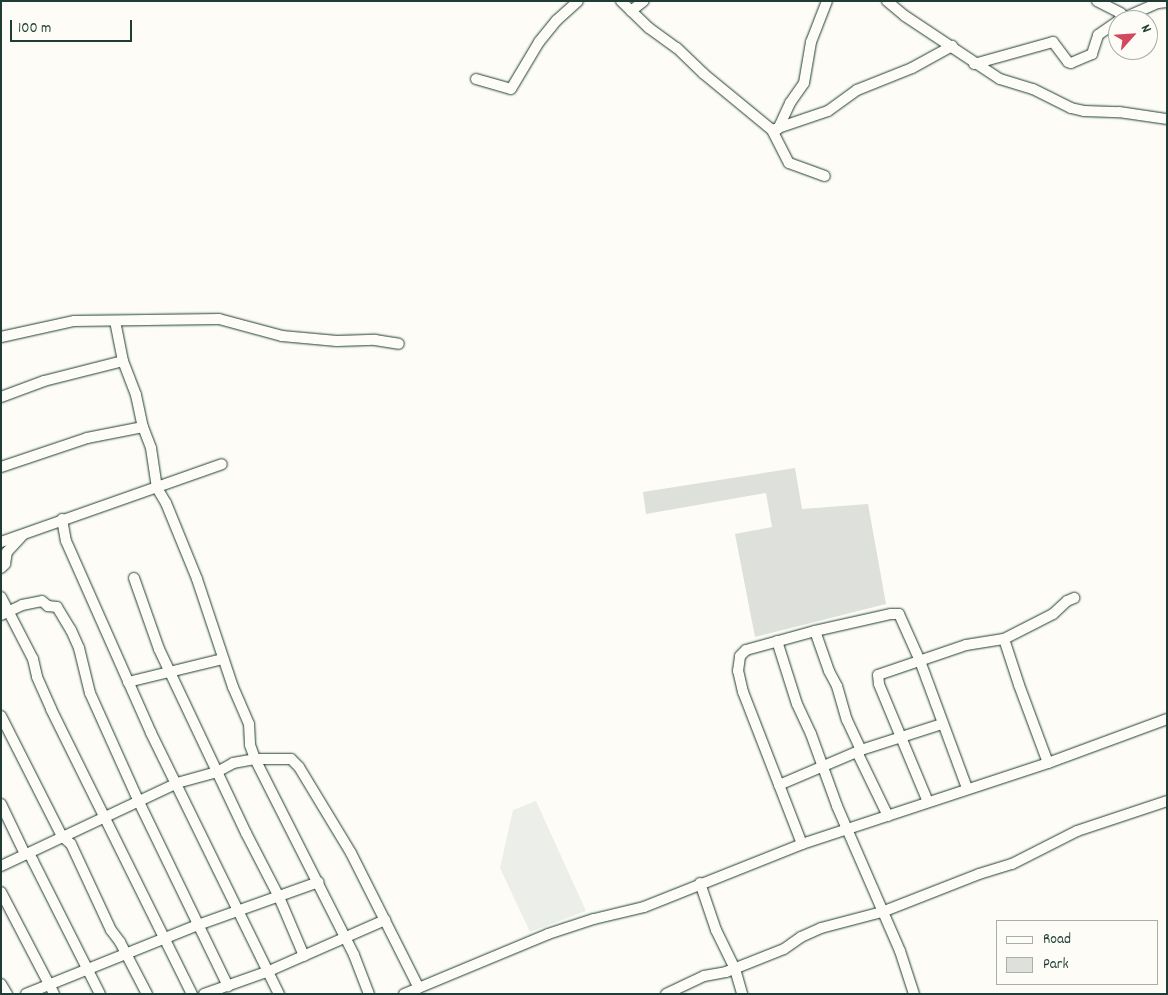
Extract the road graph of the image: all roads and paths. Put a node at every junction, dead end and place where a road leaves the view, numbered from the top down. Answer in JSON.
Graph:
{"nodes":[{"id":1,"x":578,"y":1,"type":"edge"},
{"id":2,"x":621,"y":1,"type":"edge"},
{"id":3,"x":644,"y":1,"type":"edge"},
{"id":4,"x":827,"y":1,"type":"edge"},
{"id":5,"x":887,"y":1,"type":"edge"},
{"id":6,"x":1097,"y":1,"type":"edge"},
{"id":7,"x":1167,"y":2,"type":"edge"},
{"id":8,"x":1109,"y":10,"type":"edge"},
{"id":9,"x":1140,"y":10,"type":"edge"},
{"id":10,"x":631,"y":11,"type":"junction"},
{"id":11,"x":1108,"y":27,"type":"edge"},
{"id":12,"x":952,"y":46,"type":"junction"},
{"id":13,"x":974,"y":64,"type":"junction"},
{"id":14,"x":476,"y":79,"type":"dead end"},
{"id":15,"x":1167,"y":119,"type":"edge"},
{"id":16,"x":775,"y":130,"type":"junction"},
{"id":17,"x":825,"y":176,"type":"dead end"},
{"id":18,"x":115,"y":321,"type":"junction"},
{"id":19,"x":1,"y":337,"type":"edge"},
{"id":20,"x":399,"y":344,"type":"dead end"},
{"id":21,"x":123,"y":361,"type":"junction"},
{"id":22,"x":1,"y":397,"type":"edge"},
{"id":23,"x":142,"y":427,"type":"junction"},
{"id":24,"x":222,"y":464,"type":"dead end"},
{"id":25,"x":1,"y":467,"type":"edge"},
{"id":26,"x":156,"y":488,"type":"junction"},
{"id":27,"x":62,"y":519,"type":"junction"},
{"id":28,"x":26,"y":533,"type":"junction"},
{"id":29,"x":1,"y":542,"type":"edge"},
{"id":30,"x":1,"y":568,"type":"edge"},
{"id":31,"x":134,"y":578,"type":"dead end"},
{"id":32,"x":1,"y":597,"type":"edge"},
{"id":33,"x":1074,"y":598,"type":"dead end"},
{"id":34,"x":5,"y":612,"type":"edge"},
{"id":35,"x":815,"y":631,"type":"junction"},
{"id":36,"x":1004,"y":639,"type":"junction"},
{"id":37,"x":777,"y":641,"type":"junction"},
{"id":38,"x":223,"y":659,"type":"junction"},
{"id":39,"x":920,"y":661,"type":"junction"},
{"id":40,"x":170,"y":671,"type":"junction"},
{"id":41,"x":128,"y":682,"type":"junction"},
{"id":42,"x":1,"y":716,"type":"edge"},
{"id":43,"x":1167,"y":718,"type":"edge"},
{"id":44,"x":942,"y":724,"type":"junction"},
{"id":45,"x":900,"y":736,"type":"junction"},
{"id":46,"x":859,"y":751,"type":"junction"},
{"id":47,"x":255,"y":759,"type":"junction"},
{"id":48,"x":1048,"y":763,"type":"junction"},
{"id":49,"x":822,"y":766,"type":"junction"},
{"id":50,"x":217,"y":772,"type":"junction"},
{"id":51,"x":177,"y":783,"type":"junction"},
{"id":52,"x":779,"y":785,"type":"junction"},
{"id":53,"x":967,"y":788,"type":"junction"},
{"id":54,"x":138,"y":800,"type":"junction"},
{"id":55,"x":1167,"y":801,"type":"edge"},
{"id":56,"x":928,"y":802,"type":"junction"},
{"id":57,"x":1,"y":804,"type":"edge"},
{"id":58,"x":104,"y":816,"type":"junction"},
{"id":59,"x":888,"y":816,"type":"junction"},
{"id":60,"x":848,"y":828,"type":"junction"},
{"id":61,"x":62,"y":836,"type":"junction"},
{"id":62,"x":802,"y":844,"type":"junction"},
{"id":63,"x":25,"y":854,"type":"junction"},
{"id":64,"x":1,"y":866,"type":"edge"},
{"id":65,"x":318,"y":882,"type":"junction"},
{"id":66,"x":700,"y":883,"type":"junction"},
{"id":67,"x":1,"y":892,"type":"edge"},
{"id":68,"x":279,"y":897,"type":"junction"},
{"id":69,"x":240,"y":911,"type":"junction"},
{"id":70,"x":882,"y":912,"type":"junction"},
{"id":71,"x":385,"y":920,"type":"junction"},
{"id":72,"x":198,"y":925,"type":"junction"},
{"id":73,"x":164,"y":938,"type":"junction"},
{"id":74,"x":346,"y":939,"type":"junction"},
{"id":75,"x":126,"y":953,"type":"junction"},
{"id":76,"x":304,"y":956,"type":"junction"},
{"id":77,"x":735,"y":969,"type":"junction"},
{"id":78,"x":89,"y":970,"type":"junction"},
{"id":79,"x":269,"y":971,"type":"junction"},
{"id":80,"x":1,"y":984,"type":"edge"},
{"id":81,"x":228,"y":986,"type":"junction"},
{"id":82,"x":419,"y":988,"type":"junction"},
{"id":83,"x":52,"y":989,"type":"edge"},
{"id":84,"x":6,"y":994,"type":"edge"},
{"id":85,"x":26,"y":994,"type":"edge"},
{"id":86,"x":100,"y":994,"type":"edge"},
{"id":87,"x":147,"y":994,"type":"edge"},
{"id":88,"x":192,"y":994,"type":"edge"},
{"id":89,"x":204,"y":994,"type":"edge"},
{"id":90,"x":279,"y":994,"type":"edge"},
{"id":91,"x":369,"y":994,"type":"edge"},
{"id":92,"x":404,"y":994,"type":"edge"},
{"id":93,"x":666,"y":994,"type":"edge"},
{"id":94,"x":742,"y":994,"type":"edge"},
{"id":95,"x":914,"y":994,"type":"edge"}],
"edges":[{"from":1,"to":14,"type":"street"},
{"from":2,"to":10,"type":"street"},
{"from":3,"to":10,"type":"street"},
{"from":4,"to":16,"type":"street"},
{"from":5,"to":12,"type":"street"},
{"from":6,"to":8,"type":"street"},
{"from":7,"to":9,"type":"street"},
{"from":10,"to":16,"type":"street"},
{"from":11,"to":13,"type":"street"},
{"from":12,"to":13,"type":"street"},
{"from":12,"to":16,"type":"street"},
{"from":13,"to":15,"type":"street"},
{"from":16,"to":17,"type":"street"},
{"from":18,"to":19,"type":"street"},
{"from":18,"to":20,"type":"street"},
{"from":18,"to":21,"type":"street"},
{"from":21,"to":22,"type":"street"},
{"from":21,"to":23,"type":"street"},
{"from":23,"to":25,"type":"street"},
{"from":23,"to":26,"type":"street"},
{"from":24,"to":26,"type":"street"},
{"from":26,"to":27,"type":"street"},
{"from":26,"to":38,"type":"street"},
{"from":27,"to":28,"type":"street"},
{"from":27,"to":41,"type":"street"},
{"from":28,"to":29,"type":"street"},
{"from":28,"to":30,"type":"street"},
{"from":31,"to":40,"type":"street"},
{"from":32,"to":34,"type":"street"},
{"from":33,"to":36,"type":"street"},
{"from":34,"to":54,"type":"street"},
{"from":34,"to":58,"type":"street"},
{"from":35,"to":37,"type":"street"},
{"from":35,"to":39,"type":"street"},
{"from":35,"to":46,"type":"street"},
{"from":36,"to":39,"type":"street"},
{"from":36,"to":48,"type":"street"},
{"from":37,"to":49,"type":"street"},
{"from":37,"to":52,"type":"street"},
{"from":38,"to":40,"type":"street"},
{"from":38,"to":47,"type":"street"},
{"from":39,"to":44,"type":"street"},
{"from":39,"to":45,"type":"street"},
{"from":40,"to":41,"type":"street"},
{"from":40,"to":50,"type":"street"},
{"from":41,"to":51,"type":"street"},
{"from":42,"to":61,"type":"street"},
{"from":43,"to":48,"type":"street"},
{"from":44,"to":45,"type":"street"},
{"from":44,"to":53,"type":"street"},
{"from":45,"to":46,"type":"street"},
{"from":45,"to":56,"type":"street"},
{"from":46,"to":49,"type":"street"},
{"from":46,"to":59,"type":"street"},
{"from":47,"to":50,"type":"street"},
{"from":47,"to":65,"type":"street"},
{"from":47,"to":71,"type":"street"},
{"from":48,"to":53,"type":"street"},
{"from":49,"to":52,"type":"street"},
{"from":49,"to":60,"type":"street"},
{"from":50,"to":51,"type":"street"},
{"from":50,"to":68,"type":"street"},
{"from":51,"to":54,"type":"street"},
{"from":51,"to":69,"type":"street"},
{"from":52,"to":62,"type":"street"},
{"from":53,"to":56,"type":"street"},
{"from":54,"to":58,"type":"street"},
{"from":54,"to":72,"type":"street"},
{"from":55,"to":70,"type":"street"},
{"from":56,"to":59,"type":"street"},
{"from":57,"to":63,"type":"street"},
{"from":58,"to":61,"type":"street"},
{"from":58,"to":73,"type":"street"},
{"from":59,"to":60,"type":"street"},
{"from":60,"to":62,"type":"street"},
{"from":60,"to":70,"type":"street"},
{"from":61,"to":63,"type":"street"},
{"from":61,"to":75,"type":"street"},
{"from":62,"to":66,"type":"street"},
{"from":63,"to":64,"type":"street"},
{"from":63,"to":78,"type":"street"},
{"from":65,"to":68,"type":"street"},
{"from":65,"to":74,"type":"street"},
{"from":66,"to":77,"type":"street"},
{"from":66,"to":82,"type":"street"},
{"from":67,"to":83,"type":"street"},
{"from":68,"to":69,"type":"street"},
{"from":68,"to":76,"type":"street"},
{"from":69,"to":72,"type":"street"},
{"from":69,"to":79,"type":"street"},
{"from":70,"to":77,"type":"street"},
{"from":70,"to":95,"type":"street"},
{"from":71,"to":74,"type":"street"},
{"from":71,"to":82,"type":"street"},
{"from":72,"to":73,"type":"street"},
{"from":72,"to":81,"type":"street"},
{"from":73,"to":75,"type":"street"},
{"from":73,"to":88,"type":"street"},
{"from":74,"to":76,"type":"street"},
{"from":74,"to":91,"type":"street"},
{"from":75,"to":78,"type":"street"},
{"from":75,"to":87,"type":"street"},
{"from":76,"to":79,"type":"street"},
{"from":77,"to":93,"type":"street"},
{"from":77,"to":94,"type":"street"},
{"from":78,"to":83,"type":"street"},
{"from":78,"to":86,"type":"street"},
{"from":79,"to":81,"type":"street"},
{"from":79,"to":90,"type":"street"},
{"from":80,"to":84,"type":"street"},
{"from":81,"to":89,"type":"street"},
{"from":82,"to":92,"type":"street"},
{"from":83,"to":85,"type":"street"}]}
